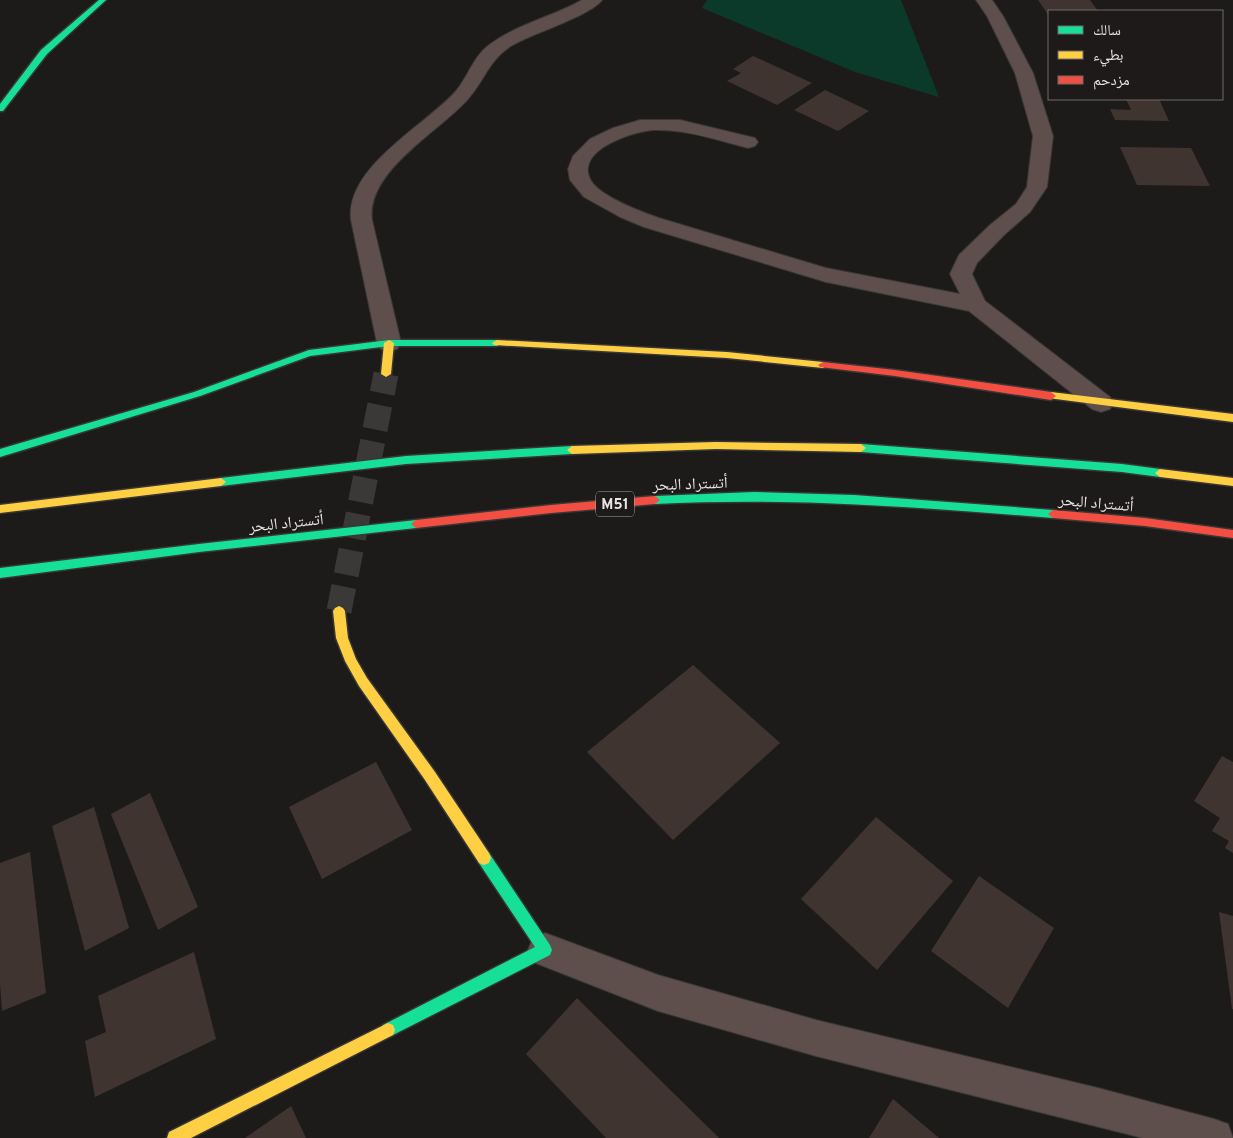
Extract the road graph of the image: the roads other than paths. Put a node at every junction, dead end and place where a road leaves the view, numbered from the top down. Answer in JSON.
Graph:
{"nodes":[{"id":1,"x":103,"y":0,"type":"edge"},
{"id":2,"x":594,"y":0,"type":"edge"},
{"id":3,"x":984,"y":0,"type":"edge"},
{"id":4,"x":0,"y":109,"type":"edge"},
{"id":5,"x":748,"y":142,"type":"dead end"},
{"id":6,"x":976,"y":305,"type":"junction"},
{"id":7,"x":389,"y":343,"type":"junction"},
{"id":8,"x":386,"y":374,"type":"tunnel mouth"},
{"id":9,"x":1102,"y":403,"type":"junction"},
{"id":10,"x":1233,"y":418,"type":"edge"},
{"id":11,"x":0,"y":453,"type":"edge"},
{"id":12,"x":1233,"y":482,"type":"edge"},
{"id":13,"x":0,"y":509,"type":"edge"},
{"id":14,"x":1233,"y":534,"type":"edge"},
{"id":15,"x":0,"y":573,"type":"edge"},
{"id":16,"x":339,"y":611,"type":"tunnel mouth"},
{"id":17,"x":545,"y":950,"type":"junction"},
{"id":18,"x":175,"y":1138,"type":"edge"},
{"id":19,"x":1214,"y":1138,"type":"edge"}],
"edges":[{"from":1,"to":4,"type":"main road"},
{"from":2,"to":7,"type":"street"},
{"from":3,"to":6,"type":"street"},
{"from":5,"to":6,"type":"street"},
{"from":6,"to":9,"type":"street"},
{"from":7,"to":8,"type":"main road"},
{"from":7,"to":9,"type":"main road"},
{"from":7,"to":11,"type":"main road"},
{"from":9,"to":10,"type":"main road"},
{"from":12,"to":13,"type":"main road"},
{"from":14,"to":15,"type":"main road","name":"أتستراد البحر","number":"M51"},
{"from":16,"to":17,"type":"main road"},
{"from":17,"to":18,"type":"main road"},
{"from":17,"to":19,"type":"street"}]}
